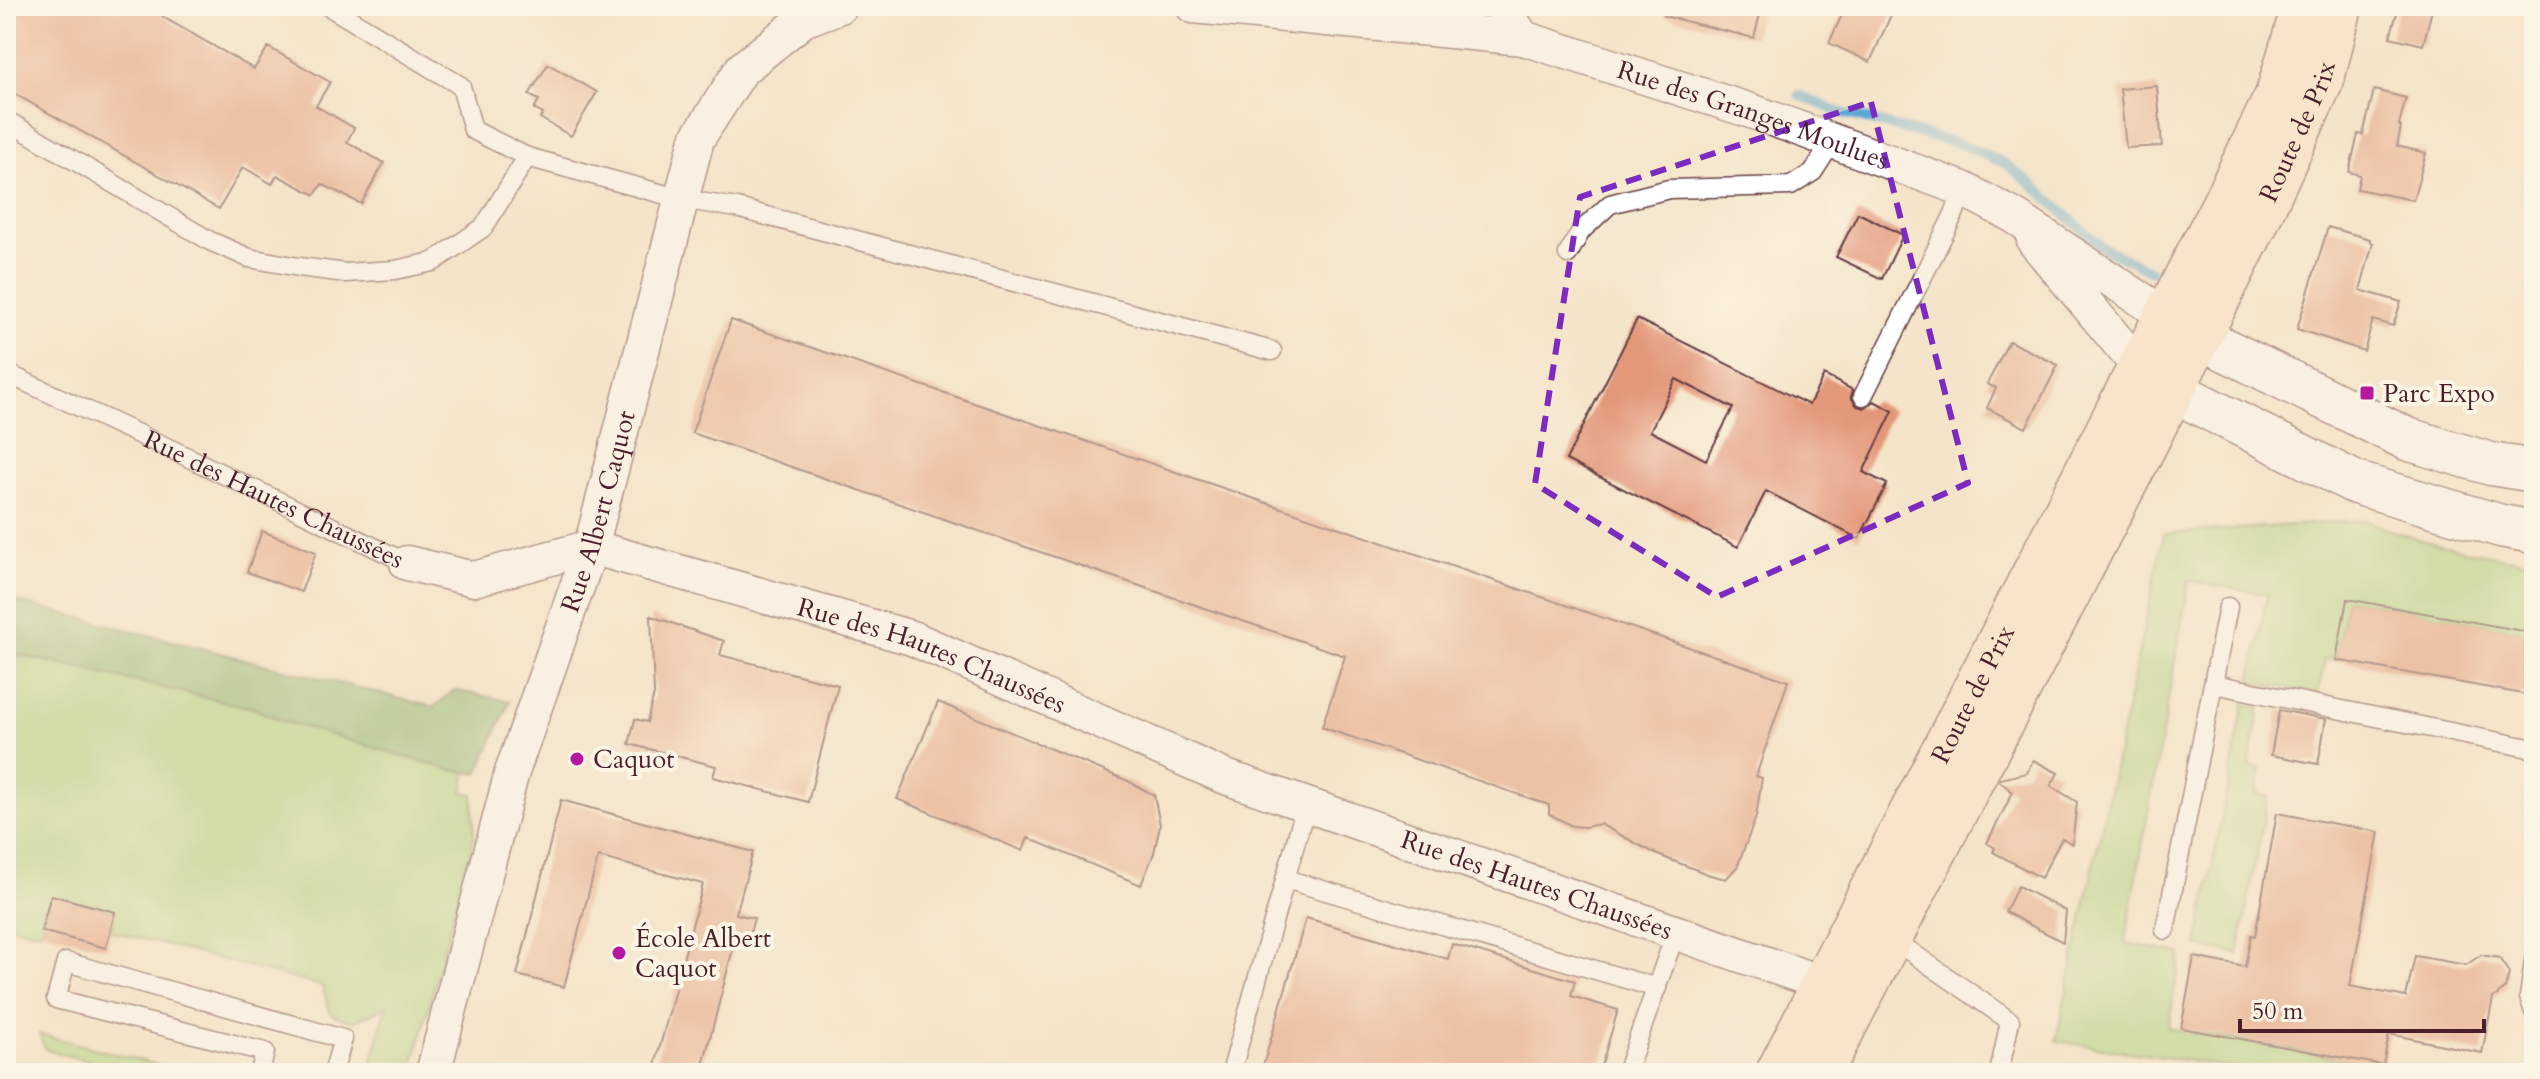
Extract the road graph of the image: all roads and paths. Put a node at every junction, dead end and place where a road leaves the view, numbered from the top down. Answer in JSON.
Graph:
{"nodes":[{"id":1,"x":328,"y":6,"type":"edge"},
{"id":2,"x":840,"y":6,"type":"edge"},
{"id":3,"x":1193,"y":6,"type":"edge"},
{"id":4,"x":1501,"y":6,"type":"edge"},
{"id":5,"x":2304,"y":6,"type":"edge"},
{"id":6,"x":2340,"y":6,"type":"edge"},
{"id":7,"x":800,"y":13,"type":"edge"},
{"id":8,"x":1523,"y":38,"type":"junction"},
{"id":9,"x":6,"y":120,"type":"edge"},
{"id":10,"x":1833,"y":141,"type":"junction"},
{"id":11,"x":527,"y":157,"type":"junction"},
{"id":12,"x":1963,"y":189,"type":"junction"},
{"id":13,"x":681,"y":199,"type":"junction"},
{"id":14,"x":2014,"y":216,"type":"junction"},
{"id":15,"x":1568,"y":254,"type":"dead end"},
{"id":16,"x":2184,"y":327,"type":"junction"},
{"id":17,"x":1272,"y":351,"type":"dead end"},
{"id":18,"x":6,"y":373,"type":"edge"},
{"id":19,"x":2156,"y":379,"type":"junction"},
{"id":20,"x":1863,"y":396,"type":"dead end"},
{"id":21,"x":2534,"y":471,"type":"edge"},
{"id":22,"x":2534,"y":532,"type":"edge"},
{"id":23,"x":591,"y":547,"type":"junction"},
{"id":24,"x":407,"y":563,"type":"joint"},
{"id":25,"x":2228,"y":607,"type":"dead end"},
{"id":26,"x":2214,"y":684,"type":"junction"},
{"id":27,"x":2534,"y":749,"type":"edge"},
{"id":28,"x":1306,"y":805,"type":"junction"},
{"id":29,"x":1285,"y":879,"type":"junction"},
{"id":30,"x":1875,"y":928,"type":"junction"},
{"id":31,"x":2165,"y":930,"type":"dead end"},
{"id":32,"x":1676,"y":932,"type":"junction"},
{"id":33,"x":2534,"y":961,"type":"edge"},
{"id":34,"x":1657,"y":988,"type":"junction"},
{"id":35,"x":1842,"y":990,"type":"junction"},
{"id":36,"x":2534,"y":1012,"type":"edge"},
{"id":37,"x":260,"y":1073,"type":"edge"},
{"id":38,"x":333,"y":1073,"type":"edge"},
{"id":39,"x":433,"y":1073,"type":"edge"},
{"id":40,"x":1231,"y":1073,"type":"edge"},
{"id":41,"x":1626,"y":1073,"type":"edge"},
{"id":42,"x":1778,"y":1073,"type":"edge"},
{"id":43,"x":1820,"y":1073,"type":"edge"},
{"id":44,"x":1999,"y":1073,"type":"edge"}],
"edges":[{"from":1,"to":11,"type":"lane"},
{"from":2,"to":7,"type":"street","name":"Rue Albert Caquot"},
{"from":3,"to":8,"type":"street"},
{"from":4,"to":8,"type":"street"},
{"from":5,"to":16,"type":"main road","name":"Route de Prix"},
{"from":6,"to":16,"type":"main road","name":"Route de Prix"},
{"from":7,"to":13,"type":"street","name":"Rue Albert Caquot"},
{"from":8,"to":10,"type":"street","name":"Rue des Granges Moulues"},
{"from":9,"to":11,"type":"lane"},
{"from":10,"to":12,"type":"street","name":"Rue des Granges Moulues"},
{"from":10,"to":15,"type":"lane"},
{"from":11,"to":13,"type":"lane"},
{"from":12,"to":14,"type":"street","name":"Rue des Granges Moulues"},
{"from":12,"to":20,"type":"lane"},
{"from":13,"to":17,"type":"lane"},
{"from":13,"to":23,"type":"street","name":"Rue Albert Caquot"},
{"from":14,"to":16,"type":"street","name":"Rue des Granges Moulues"},
{"from":14,"to":19,"type":"street","name":"Rue des Granges Moulues"},
{"from":16,"to":19,"type":"main road","name":"Route de Prix"},
{"from":16,"to":21,"type":"street"},
{"from":18,"to":24,"type":"lane","name":"Rue des Hautes Chaussées"},
{"from":19,"to":22,"type":"street"},
{"from":19,"to":30,"type":"main road","name":"Route de Prix"},
{"from":23,"to":24,"type":"street","name":"Rue des Hautes Chaussées"},
{"from":23,"to":28,"type":"street","name":"Rue des Hautes Chaussées"},
{"from":23,"to":39,"type":"street","name":"Rue Albert Caquot"},
{"from":25,"to":26,"type":"lane"},
{"from":26,"to":27,"type":"lane"},
{"from":26,"to":31,"type":"lane"},
{"from":28,"to":29,"type":"lane"},
{"from":28,"to":32,"type":"street","name":"Rue des Hautes Chaussées"},
{"from":29,"to":34,"type":"lane"},
{"from":29,"to":40,"type":"lane"},
{"from":30,"to":35,"type":"main road","name":"Route de Prix"},
{"from":30,"to":44,"type":"lane"},
{"from":32,"to":34,"type":"lane"},
{"from":32,"to":35,"type":"street","name":"Rue des Hautes Chaussées"},
{"from":33,"to":36,"type":"lane"},
{"from":34,"to":41,"type":"lane"},
{"from":35,"to":42,"type":"main road","name":"Route de Prix"},
{"from":35,"to":43,"type":"main road","name":"Route de Prix"},
{"from":37,"to":38,"type":"lane"}]}
